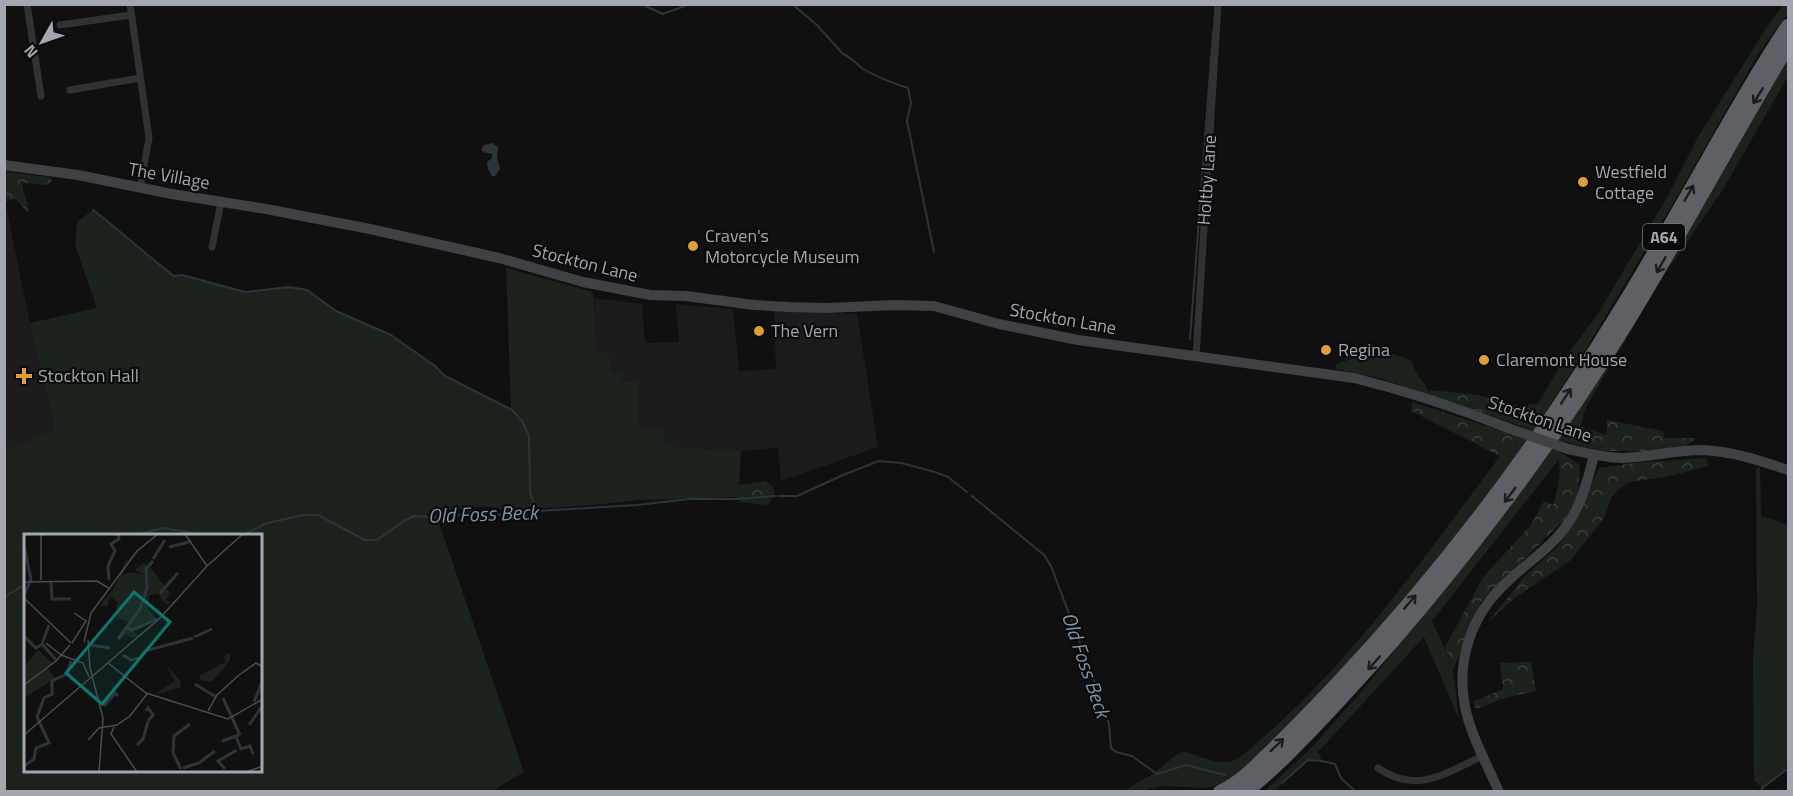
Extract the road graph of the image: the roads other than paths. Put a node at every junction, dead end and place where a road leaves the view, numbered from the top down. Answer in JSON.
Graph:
{"nodes":[{"id":1,"x":27,"y":4,"type":"edge"},
{"id":2,"x":129,"y":4,"type":"edge"},
{"id":3,"x":1218,"y":4,"type":"edge"},
{"id":4,"x":131,"y":15,"type":"junction"},
{"id":5,"x":60,"y":25,"type":"dead end"},
{"id":6,"x":1788,"y":26,"type":"edge"},
{"id":7,"x":1788,"y":46,"type":"edge"},
{"id":8,"x":140,"y":78,"type":"junction"},
{"id":9,"x":70,"y":90,"type":"dead end"},
{"id":10,"x":41,"y":96,"type":"dead end"},
{"id":11,"x":4,"y":165,"type":"edge"},
{"id":12,"x":140,"y":188,"type":"junction"},
{"id":13,"x":221,"y":202,"type":"junction"},
{"id":14,"x":327,"y":220,"type":"joint"},
{"id":15,"x":212,"y":247,"type":"dead end"},
{"id":16,"x":1196,"y":356,"type":"junction"},
{"id":17,"x":1594,"y":455,"type":"junction"},
{"id":18,"x":1788,"y":470,"type":"edge"},
{"id":19,"x":1483,"y":756,"type":"junction"},
{"id":20,"x":1378,"y":768,"type":"dead end"},
{"id":21,"x":1251,"y":789,"type":"edge"},
{"id":22,"x":1220,"y":792,"type":"edge"},
{"id":23,"x":1499,"y":792,"type":"edge"}],
"edges":[{"from":1,"to":10,"type":"street"},
{"from":2,"to":4,"type":"street"},
{"from":3,"to":16,"type":"street","name":"Holtby Lane"},
{"from":4,"to":5,"type":"street"},
{"from":4,"to":8,"type":"street"},
{"from":22,"to":6,"type":"highway","number":"A64","one_way":true},
{"from":7,"to":21,"type":"highway","number":"A64","one_way":true},
{"from":8,"to":9,"type":"street"},
{"from":8,"to":12,"type":"street"},
{"from":11,"to":12,"type":"street","name":"The Village"},
{"from":12,"to":13,"type":"street","name":"The Village"},
{"from":13,"to":14,"type":"street","name":"The Village"},
{"from":13,"to":15,"type":"street"},
{"from":14,"to":16,"type":"street","name":"Stockton Lane"},
{"from":16,"to":17,"type":"street","name":"Stockton Lane","bridge":true},
{"from":17,"to":18,"type":"street","name":"Stockton Lane"},
{"from":17,"to":19,"type":"street"},
{"from":19,"to":20,"type":"street"},
{"from":19,"to":23,"type":"street"}]}
